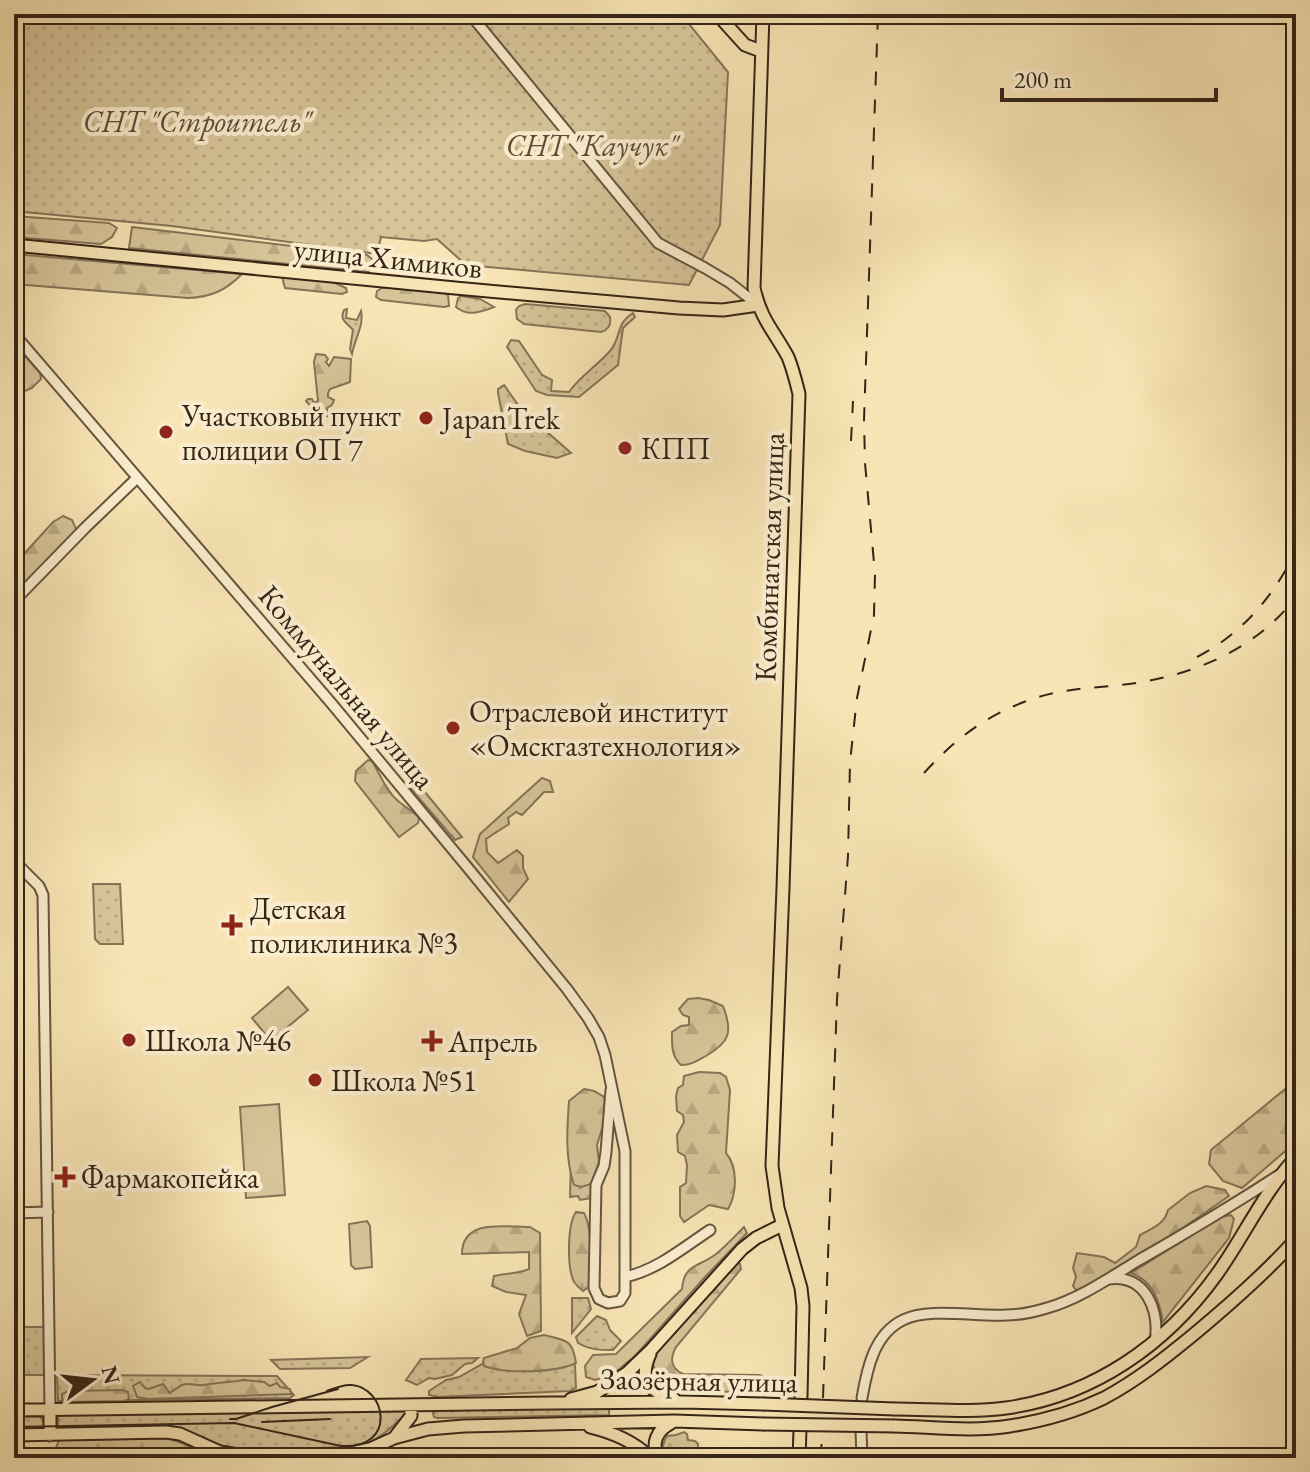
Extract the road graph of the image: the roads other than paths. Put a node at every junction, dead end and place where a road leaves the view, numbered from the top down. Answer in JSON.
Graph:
{"nodes":[{"id":1,"x":470,"y":14,"type":"edge"},
{"id":2,"x":717,"y":14,"type":"edge"},
{"id":3,"x":763,"y":14,"type":"edge"},
{"id":4,"x":761,"y":51,"type":"junction"},
{"id":5,"x":14,"y":245,"type":"edge"},
{"id":6,"x":758,"y":305,"type":"junction"},
{"id":7,"x":14,"y":334,"type":"edge"},
{"id":8,"x":137,"y":478,"type":"junction"},
{"id":9,"x":14,"y":601,"type":"edge"},
{"id":10,"x":14,"y":861,"type":"edge"},
{"id":11,"x":611,"y":1090,"type":"junction"},
{"id":12,"x":1296,"y":1157,"type":"edge"},
{"id":13,"x":1282,"y":1173,"type":"junction"},
{"id":14,"x":48,"y":1212,"type":"junction"},
{"id":15,"x":14,"y":1213,"type":"edge"},
{"id":16,"x":782,"y":1225,"type":"junction"},
{"id":17,"x":710,"y":1230,"type":"dead end"},
{"id":18,"x":1296,"y":1239,"type":"edge"},
{"id":19,"x":625,"y":1277,"type":"junction"},
{"id":20,"x":1106,"y":1280,"type":"junction"},
{"id":21,"x":1155,"y":1342,"type":"junction"},
{"id":22,"x":651,"y":1350,"type":"junction"},
{"id":23,"x":801,"y":1397,"type":"dead end"},
{"id":24,"x":862,"y":1398,"type":"dead end"},
{"id":25,"x":683,"y":1402,"type":"junction"},
{"id":26,"x":552,"y":1403,"type":"junction"},
{"id":27,"x":411,"y":1405,"type":"junction"},
{"id":28,"x":437,"y":1405,"type":"junction"},
{"id":29,"x":50,"y":1409,"type":"junction"},
{"id":30,"x":14,"y":1410,"type":"edge"},
{"id":31,"x":674,"y":1421,"type":"junction"},
{"id":32,"x":566,"y":1422,"type":"junction"},
{"id":33,"x":439,"y":1428,"type":"junction"},
{"id":34,"x":800,"y":1430,"type":"dead end"},
{"id":35,"x":861,"y":1431,"type":"dead end"},
{"id":36,"x":14,"y":1435,"type":"edge"},
{"id":37,"x":50,"y":1435,"type":"junction"},
{"id":38,"x":394,"y":1438,"type":"junction"},
{"id":39,"x":651,"y":1458,"type":"edge"},
{"id":40,"x":658,"y":1458,"type":"edge"},
{"id":41,"x":799,"y":1458,"type":"edge"},
{"id":42,"x":862,"y":1458,"type":"edge"}],
"edges":[{"from":1,"to":6,"type":"street"},
{"from":2,"to":4,"type":"main road"},
{"from":3,"to":4,"type":"main road","name":"Комбинатская улица"},
{"from":4,"to":6,"type":"main road","name":"Комбинатская улица"},
{"from":5,"to":6,"type":"main road","name":"улица Химиков"},
{"from":6,"to":16,"type":"main road","name":"Комбинатская улица"},
{"from":7,"to":8,"type":"street","name":"Коммунальная улица"},
{"from":8,"to":9,"type":"street"},
{"from":8,"to":11,"type":"street","name":"Коммунальная улица"},
{"from":10,"to":14,"type":"street"},
{"from":11,"to":19,"type":"street","name":"Коммунальная улица"},
{"from":11,"to":19,"type":"street","name":"Коммунальная улица"},
{"from":12,"to":13,"type":"main road","name":"Заозёрная улица"},
{"from":13,"to":20,"type":"street","name":"Заозёрная улица"},
{"from":13,"to":21,"type":"main road","name":"Заозёрная улица"},
{"from":14,"to":15,"type":"street"},
{"from":14,"to":29,"type":"street"},
{"from":16,"to":22,"type":"main road"},
{"from":16,"to":23,"type":"main road","name":"Комбинатская улица"},
{"from":17,"to":19,"type":"street"},
{"from":18,"to":31,"type":"main road","name":"Заозёрная улица","bridge":true},
{"from":20,"to":21,"type":"street"},
{"from":20,"to":24,"type":"street","name":"Заозёрная улица"},
{"from":21,"to":25,"type":"main road","name":"Заозёрная улица","bridge":true},
{"from":22,"to":25,"type":"main road"},
{"from":22,"to":26,"type":"main road"},
{"from":25,"to":26,"type":"main road","name":"Заозёрная улица"},
{"from":26,"to":28,"type":"main road","name":"Заозёрная улица"},
{"from":27,"to":28,"type":"main road","name":"Заозёрная улица"},
{"from":27,"to":29,"type":"main road","name":"Заозёрная улица"},
{"from":27,"to":38,"type":"main road"},
{"from":28,"to":33,"type":"main road"},
{"from":29,"to":30,"type":"main road","name":"Заозёрная улица"},
{"from":29,"to":37,"type":"main road"},
{"from":31,"to":32,"type":"main road","name":"Заозёрная улица"},
{"from":31,"to":40,"type":"main road"},
{"from":32,"to":33,"type":"main road","name":"Заозёрная улица"},
{"from":32,"to":39,"type":"main road"},
{"from":33,"to":38,"type":"main road","name":"Заозёрная улица"},
{"from":34,"to":41,"type":"main road"},
{"from":35,"to":42,"type":"street"},
{"from":36,"to":37,"type":"main road","name":"Заозёрная улица"},
{"from":37,"to":38,"type":"main road","name":"Заозёрная улица"}]}
